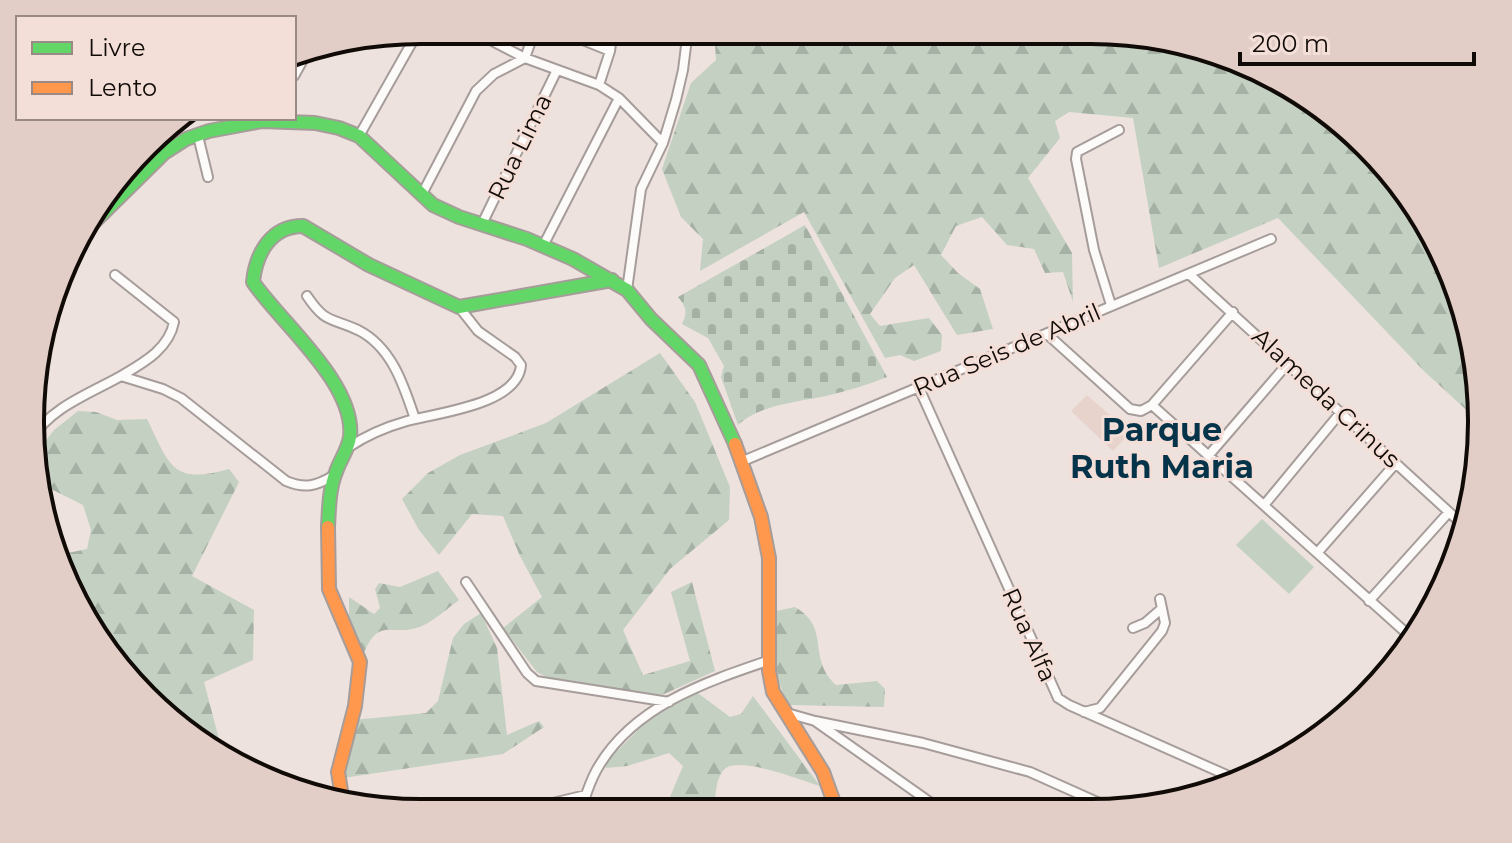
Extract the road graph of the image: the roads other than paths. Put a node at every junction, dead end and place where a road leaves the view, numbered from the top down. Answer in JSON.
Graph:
{"nodes":[{"id":1,"x":411,"y":44,"type":"edge"},
{"id":2,"x":498,"y":44,"type":"edge"},
{"id":3,"x":530,"y":44,"type":"edge"},
{"id":4,"x":593,"y":44,"type":"edge"},
{"id":5,"x":611,"y":44,"type":"edge"},
{"id":6,"x":686,"y":44,"type":"edge"},
{"id":7,"x":610,"y":51,"type":"junction"},
{"id":8,"x":525,"y":58,"type":"junction"},
{"id":9,"x":557,"y":70,"type":"junction"},
{"id":10,"x":599,"y":85,"type":"junction"},
{"id":11,"x":619,"y":98,"type":"junction"},
{"id":12,"x":270,"y":120,"type":"edge"},
{"id":13,"x":1119,"y":130,"type":"dead end"},
{"id":14,"x":198,"y":136,"type":"junction"},
{"id":15,"x":359,"y":136,"type":"junction"},
{"id":16,"x":663,"y":143,"type":"junction"},
{"id":17,"x":208,"y":177,"type":"dead end"},
{"id":18,"x":421,"y":196,"type":"junction"},
{"id":19,"x":116,"y":200,"type":"edge"},
{"id":20,"x":482,"y":224,"type":"junction"},
{"id":21,"x":1271,"y":239,"type":"dead end"},
{"id":22,"x":543,"y":246,"type":"junction"},
{"id":23,"x":1189,"y":274,"type":"junction"},
{"id":24,"x":115,"y":275,"type":"dead end"},
{"id":25,"x":612,"y":280,"type":"junction"},
{"id":26,"x":627,"y":290,"type":"junction"},
{"id":27,"x":307,"y":296,"type":"dead end"},
{"id":28,"x":1111,"y":305,"type":"junction"},
{"id":29,"x":459,"y":307,"type":"junction"},
{"id":30,"x":1233,"y":312,"type":"junction"},
{"id":31,"x":1047,"y":334,"type":"junction"},
{"id":32,"x":1289,"y":362,"type":"junction"},
{"id":33,"x":121,"y":376,"type":"junction"},
{"id":34,"x":919,"y":388,"type":"junction"},
{"id":35,"x":1152,"y":405,"type":"junction"},
{"id":36,"x":1341,"y":412,"type":"junction"},
{"id":37,"x":415,"y":419,"type":"junction"},
{"id":38,"x":44,"y":422,"type":"edge"},
{"id":39,"x":349,"y":447,"type":"junction"},
{"id":40,"x":1209,"y":455,"type":"junction"},
{"id":41,"x":743,"y":461,"type":"junction"},
{"id":42,"x":1396,"y":463,"type":"junction"},
{"id":43,"x":334,"y":475,"type":"junction"},
{"id":44,"x":1265,"y":504,"type":"junction"},
{"id":45,"x":1449,"y":512,"type":"junction"},
{"id":46,"x":1455,"y":518,"type":"edge"},
{"id":47,"x":1318,"y":552,"type":"junction"},
{"id":48,"x":466,"y":582,"type":"dead end"},
{"id":49,"x":1160,"y":599,"type":"dead end"},
{"id":50,"x":1369,"y":601,"type":"junction"},
{"id":51,"x":1160,"y":610,"type":"junction"},
{"id":52,"x":1133,"y":628,"type":"dead end"},
{"id":53,"x":1404,"y":631,"type":"edge"},
{"id":54,"x":770,"y":660,"type":"junction"},
{"id":55,"x":669,"y":702,"type":"junction"},
{"id":56,"x":783,"y":712,"type":"junction"},
{"id":57,"x":1084,"y":712,"type":"junction"},
{"id":58,"x":815,"y":721,"type":"junction"},
{"id":59,"x":1224,"y":774,"type":"edge"},
{"id":60,"x":341,"y":790,"type":"edge"},
{"id":61,"x":586,"y":795,"type":"junction"},
{"id":62,"x":569,"y":799,"type":"edge"},
{"id":63,"x":585,"y":799,"type":"edge"},
{"id":64,"x":833,"y":799,"type":"edge"},
{"id":65,"x":925,"y":799,"type":"edge"},
{"id":66,"x":1090,"y":799,"type":"edge"}],
"edges":[{"from":1,"to":15,"type":"street"},
{"from":2,"to":8,"type":"street"},
{"from":3,"to":8,"type":"street"},
{"from":4,"to":7,"type":"street"},
{"from":5,"to":7,"type":"street"},
{"from":6,"to":16,"type":"street"},
{"from":7,"to":10,"type":"street"},
{"from":8,"to":9,"type":"street"},
{"from":8,"to":18,"type":"street"},
{"from":9,"to":10,"type":"street"},
{"from":9,"to":20,"type":"street","name":"Rua Lima"},
{"from":10,"to":11,"type":"street"},
{"from":11,"to":16,"type":"street"},
{"from":11,"to":22,"type":"street"},
{"from":12,"to":14,"type":"street"},
{"from":12,"to":15,"type":"street"},
{"from":13,"to":28,"type":"street"},
{"from":14,"to":17,"type":"street"},
{"from":14,"to":19,"type":"street"},
{"from":15,"to":18,"type":"street"},
{"from":16,"to":26,"type":"street"},
{"from":18,"to":20,"type":"street"},
{"from":20,"to":22,"type":"street"},
{"from":21,"to":23,"type":"street","name":"Rua Seis de Abril"},
{"from":22,"to":25,"type":"street"},
{"from":23,"to":28,"type":"street","name":"Rua Seis de Abril"},
{"from":23,"to":30,"type":"street","name":"Alameda Crinus"},
{"from":24,"to":33,"type":"street"},
{"from":25,"to":26,"type":"street"},
{"from":25,"to":29,"type":"street"},
{"from":26,"to":41,"type":"street"},
{"from":27,"to":37,"type":"street"},
{"from":28,"to":31,"type":"street","name":"Rua Seis de Abril"},
{"from":29,"to":37,"type":"street"},
{"from":29,"to":39,"type":"street"},
{"from":30,"to":32,"type":"street","name":"Alameda Crinus"},
{"from":30,"to":35,"type":"street"},
{"from":31,"to":34,"type":"street","name":"Rua Seis de Abril"},
{"from":31,"to":35,"type":"street"},
{"from":32,"to":36,"type":"street","name":"Alameda Crinus"},
{"from":32,"to":40,"type":"street"},
{"from":33,"to":38,"type":"street"},
{"from":33,"to":43,"type":"street"},
{"from":34,"to":41,"type":"street","name":"Rua Seis de Abril"},
{"from":34,"to":57,"type":"street","name":"Rua Alfa"},
{"from":35,"to":40,"type":"street"},
{"from":36,"to":42,"type":"street","name":"Alameda Crinus"},
{"from":36,"to":44,"type":"street"},
{"from":37,"to":39,"type":"street"},
{"from":39,"to":43,"type":"street"},
{"from":40,"to":44,"type":"street"},
{"from":41,"to":54,"type":"street"},
{"from":42,"to":45,"type":"street","name":"Alameda Crinus"},
{"from":42,"to":47,"type":"street"},
{"from":43,"to":60,"type":"street"},
{"from":44,"to":47,"type":"street"},
{"from":45,"to":46,"type":"street","name":"Alameda Crinus"},
{"from":45,"to":50,"type":"street"},
{"from":47,"to":50,"type":"street"},
{"from":48,"to":55,"type":"street"},
{"from":49,"to":51,"type":"street"},
{"from":50,"to":53,"type":"street"},
{"from":51,"to":52,"type":"street"},
{"from":51,"to":57,"type":"street"},
{"from":54,"to":55,"type":"street"},
{"from":54,"to":56,"type":"street"},
{"from":55,"to":61,"type":"street"},
{"from":56,"to":58,"type":"street"},
{"from":56,"to":64,"type":"street"},
{"from":57,"to":59,"type":"street","name":"Rua Alfa"},
{"from":58,"to":65,"type":"street"},
{"from":58,"to":66,"type":"street"},
{"from":61,"to":62,"type":"street"},
{"from":61,"to":63,"type":"street"}]}
